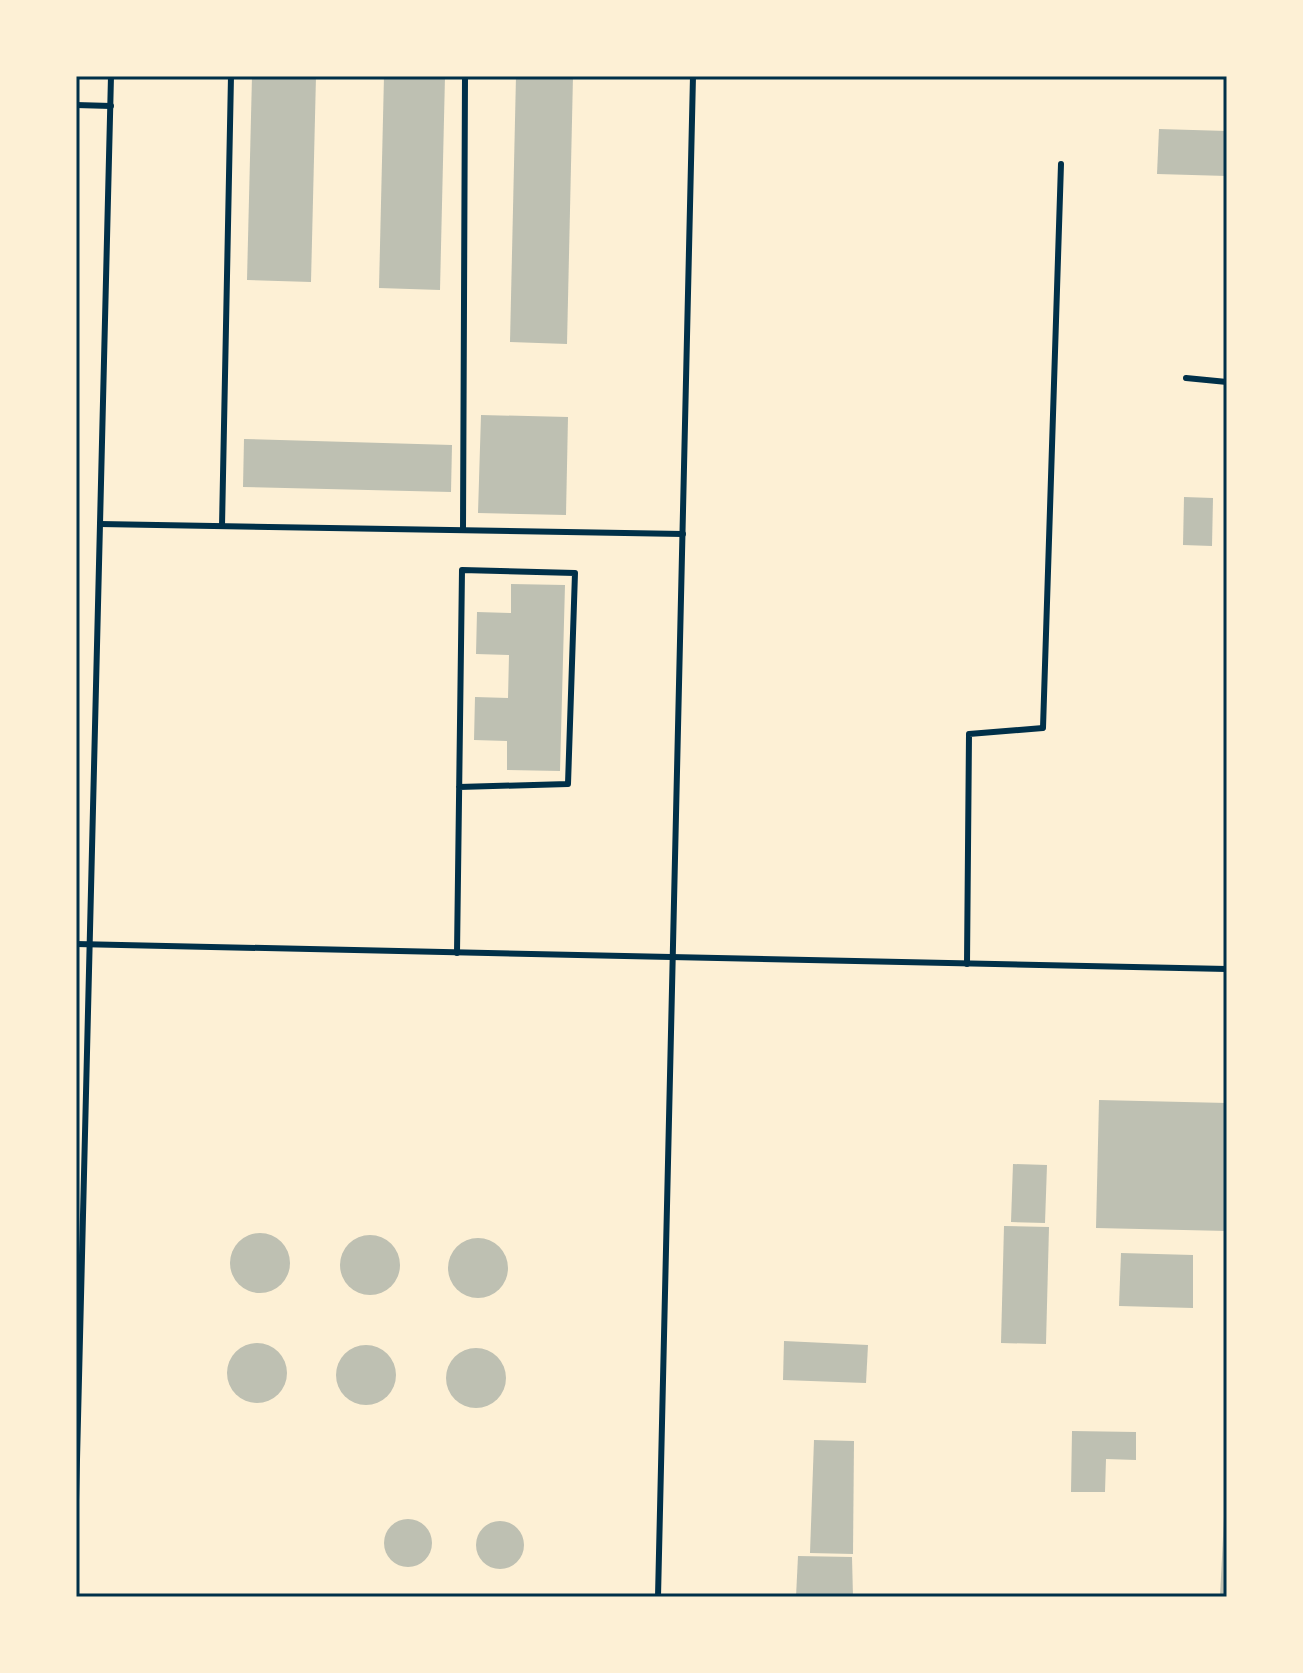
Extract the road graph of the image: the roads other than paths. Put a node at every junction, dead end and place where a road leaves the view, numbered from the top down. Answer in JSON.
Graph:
{"nodes":[{"id":1,"x":111,"y":76,"type":"edge"},
{"id":2,"x":231,"y":76,"type":"edge"},
{"id":3,"x":465,"y":76,"type":"edge"},
{"id":4,"x":693,"y":76,"type":"edge"},
{"id":5,"x":76,"y":105,"type":"edge"},
{"id":6,"x":111,"y":106,"type":"junction"},
{"id":7,"x":1061,"y":164,"type":"dead end"},
{"id":8,"x":1186,"y":378,"type":"dead end"},
{"id":9,"x":1227,"y":382,"type":"edge"},
{"id":10,"x":100,"y":524,"type":"junction"},
{"id":11,"x":222,"y":526,"type":"junction"},
{"id":12,"x":463,"y":530,"type":"junction"},
{"id":13,"x":683,"y":534,"type":"junction"},
{"id":14,"x":459,"y":787,"type":"junction"},
{"id":15,"x":76,"y":944,"type":"edge"},
{"id":16,"x":89,"y":944,"type":"junction"},
{"id":17,"x":457,"y":953,"type":"junction"},
{"id":18,"x":674,"y":958,"type":"junction"},
{"id":19,"x":967,"y":964,"type":"junction"},
{"id":20,"x":1227,"y":969,"type":"edge"},
{"id":21,"x":76,"y":1500,"type":"edge"},
{"id":22,"x":658,"y":1597,"type":"edge"}],
"edges":[{"from":1,"to":6,"type":"lane"},
{"from":2,"to":11,"type":"lane"},
{"from":3,"to":12,"type":"lane"},
{"from":4,"to":13,"type":"lane"},
{"from":5,"to":6,"type":"lane"},
{"from":6,"to":10,"type":"lane"},
{"from":7,"to":19,"type":"lane"},
{"from":8,"to":9,"type":"lane"},
{"from":10,"to":11,"type":"lane"},
{"from":10,"to":16,"type":"lane"},
{"from":11,"to":12,"type":"lane"},
{"from":12,"to":13,"type":"lane"},
{"from":13,"to":18,"type":"lane"},
{"from":14,"to":14,"type":"lane"},
{"from":14,"to":17,"type":"lane"},
{"from":15,"to":16,"type":"lane"},
{"from":16,"to":17,"type":"lane"},
{"from":16,"to":21,"type":"lane"},
{"from":17,"to":18,"type":"lane"},
{"from":18,"to":19,"type":"lane"},
{"from":18,"to":22,"type":"lane"},
{"from":19,"to":20,"type":"lane"}]}
